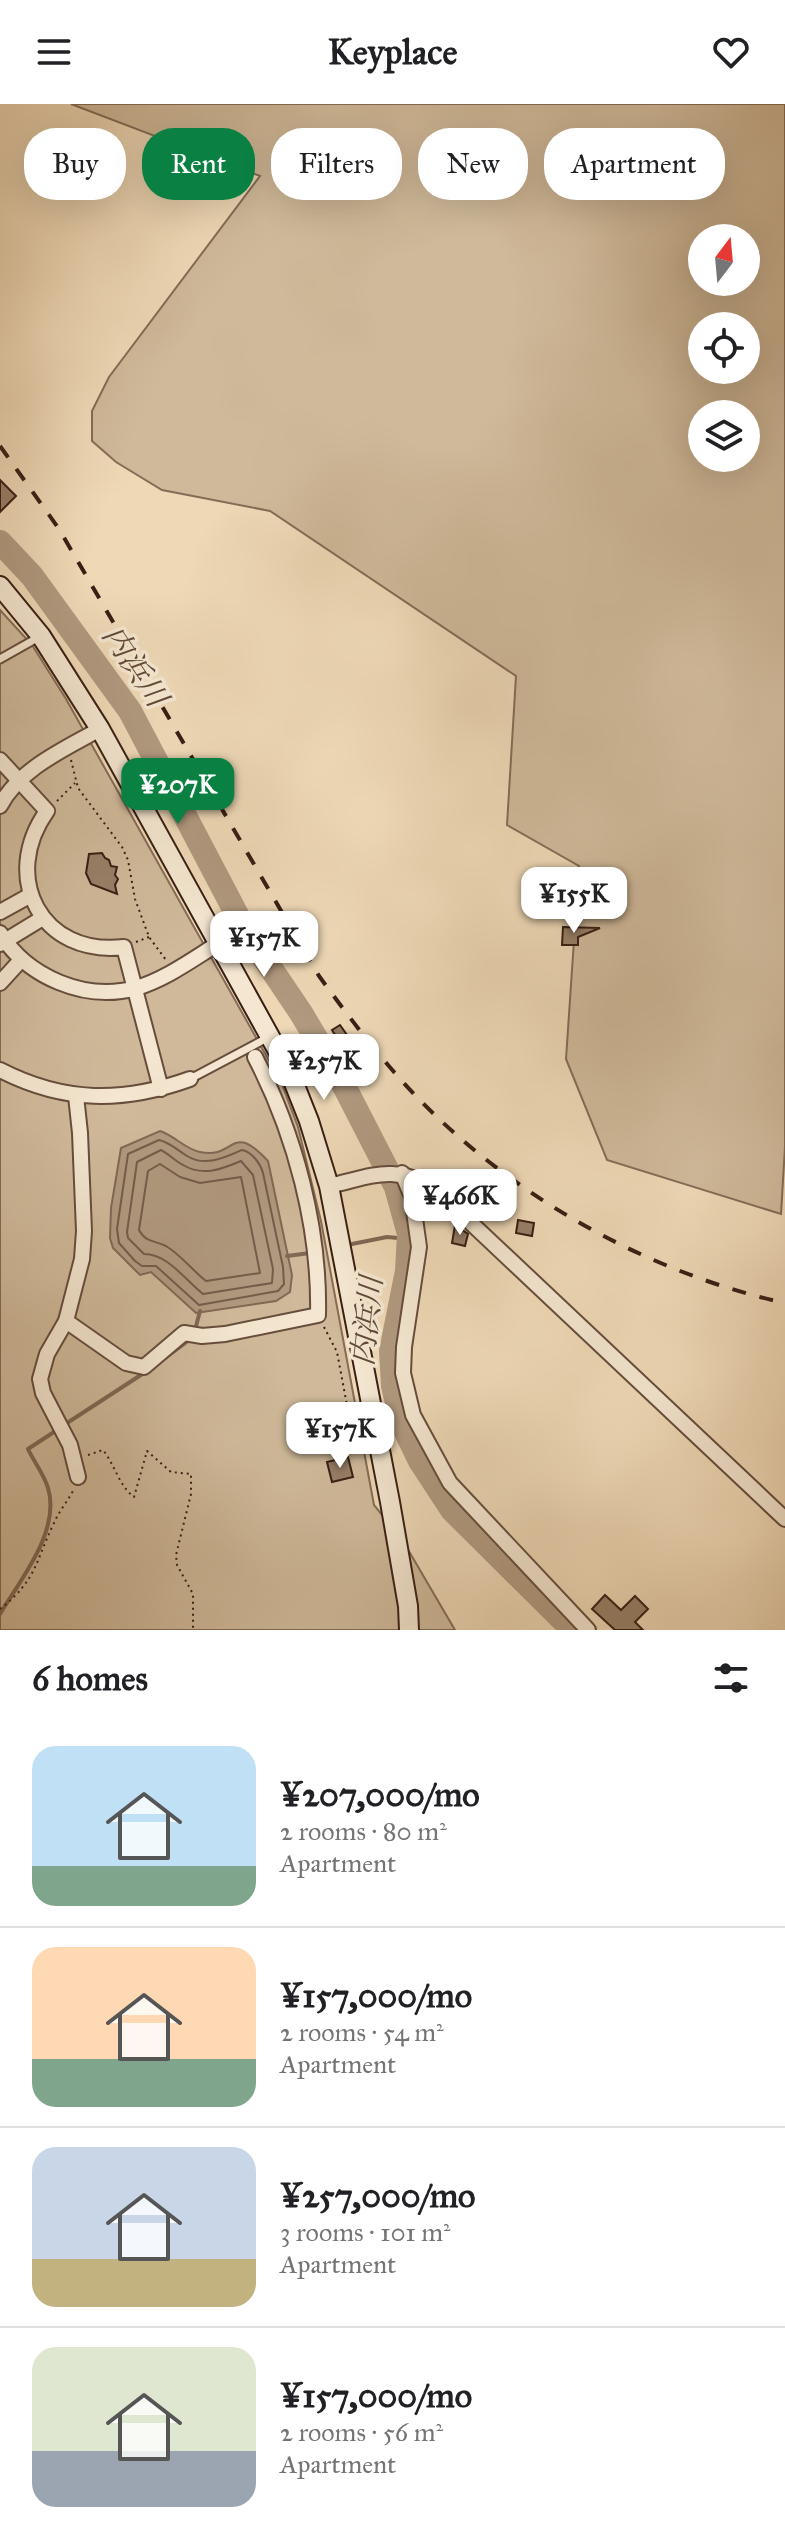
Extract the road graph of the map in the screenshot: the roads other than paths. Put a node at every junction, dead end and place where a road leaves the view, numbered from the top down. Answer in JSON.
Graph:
{"nodes":[{"id":1,"x":0,"y":586,"type":"edge"},
{"id":2,"x":41,"y":636,"type":"junction"},
{"id":3,"x":0,"y":659,"type":"edge"},
{"id":4,"x":100,"y":729,"type":"junction"},
{"id":5,"x":0,"y":760,"type":"edge"},
{"id":6,"x":20,"y":780,"type":"junction"},
{"id":7,"x":0,"y":806,"type":"edge"},
{"id":8,"x":29,"y":896,"type":"junction"},
{"id":9,"x":0,"y":912,"type":"edge"},
{"id":10,"x":41,"y":919,"type":"junction"},
{"id":11,"x":2,"y":939,"type":"edge"},
{"id":12,"x":219,"y":943,"type":"junction"},
{"id":13,"x":21,"y":960,"type":"junction"},
{"id":14,"x":0,"y":983,"type":"edge"},
{"id":15,"x":136,"y":988,"type":"junction"},
{"id":16,"x":272,"y":1036,"type":"junction"},
{"id":17,"x":252,"y":1052,"type":"junction"},
{"id":18,"x":0,"y":1070,"type":"edge"},
{"id":19,"x":190,"y":1079,"type":"joint"},
{"id":20,"x":161,"y":1089,"type":"junction"},
{"id":21,"x":76,"y":1096,"type":"junction"},
{"id":22,"x":392,"y":1174,"type":"junction"},
{"id":23,"x":329,"y":1186,"type":"junction"},
{"id":24,"x":66,"y":1321,"type":"junction"},
{"id":25,"x":78,"y":1477,"type":"road end"},
{"id":26,"x":785,"y":1519,"type":"edge"},
{"id":27,"x":409,"y":1630,"type":"edge"},
{"id":28,"x":588,"y":1630,"type":"edge"}],
"edges":[{"from":1,"to":2,"type":"street"},
{"from":2,"to":3,"type":"lane"},
{"from":2,"to":4,"type":"street"},
{"from":4,"to":6,"type":"street"},
{"from":4,"to":12,"type":"street"},
{"from":5,"to":6,"type":"street"},
{"from":6,"to":7,"type":"street"},
{"from":6,"to":8,"type":"street"},
{"from":8,"to":9,"type":"street"},
{"from":8,"to":10,"type":"street"},
{"from":10,"to":11,"type":"street"},
{"from":10,"to":15,"type":"street"},
{"from":11,"to":13,"type":"street"},
{"from":12,"to":15,"type":"street"},
{"from":12,"to":16,"type":"street"},
{"from":13,"to":14,"type":"street"},
{"from":13,"to":15,"type":"street"},
{"from":15,"to":20,"type":"street"},
{"from":16,"to":17,"type":"lane"},
{"from":16,"to":23,"type":"street"},
{"from":17,"to":19,"type":"lane"},
{"from":17,"to":24,"type":"street"},
{"from":18,"to":21,"type":"street"},
{"from":19,"to":20,"type":"street"},
{"from":20,"to":21,"type":"street"},
{"from":21,"to":24,"type":"street"},
{"from":22,"to":23,"type":"street"},
{"from":22,"to":26,"type":"street"},
{"from":22,"to":28,"type":"street"},
{"from":23,"to":27,"type":"street"},
{"from":24,"to":25,"type":"street"}]}
